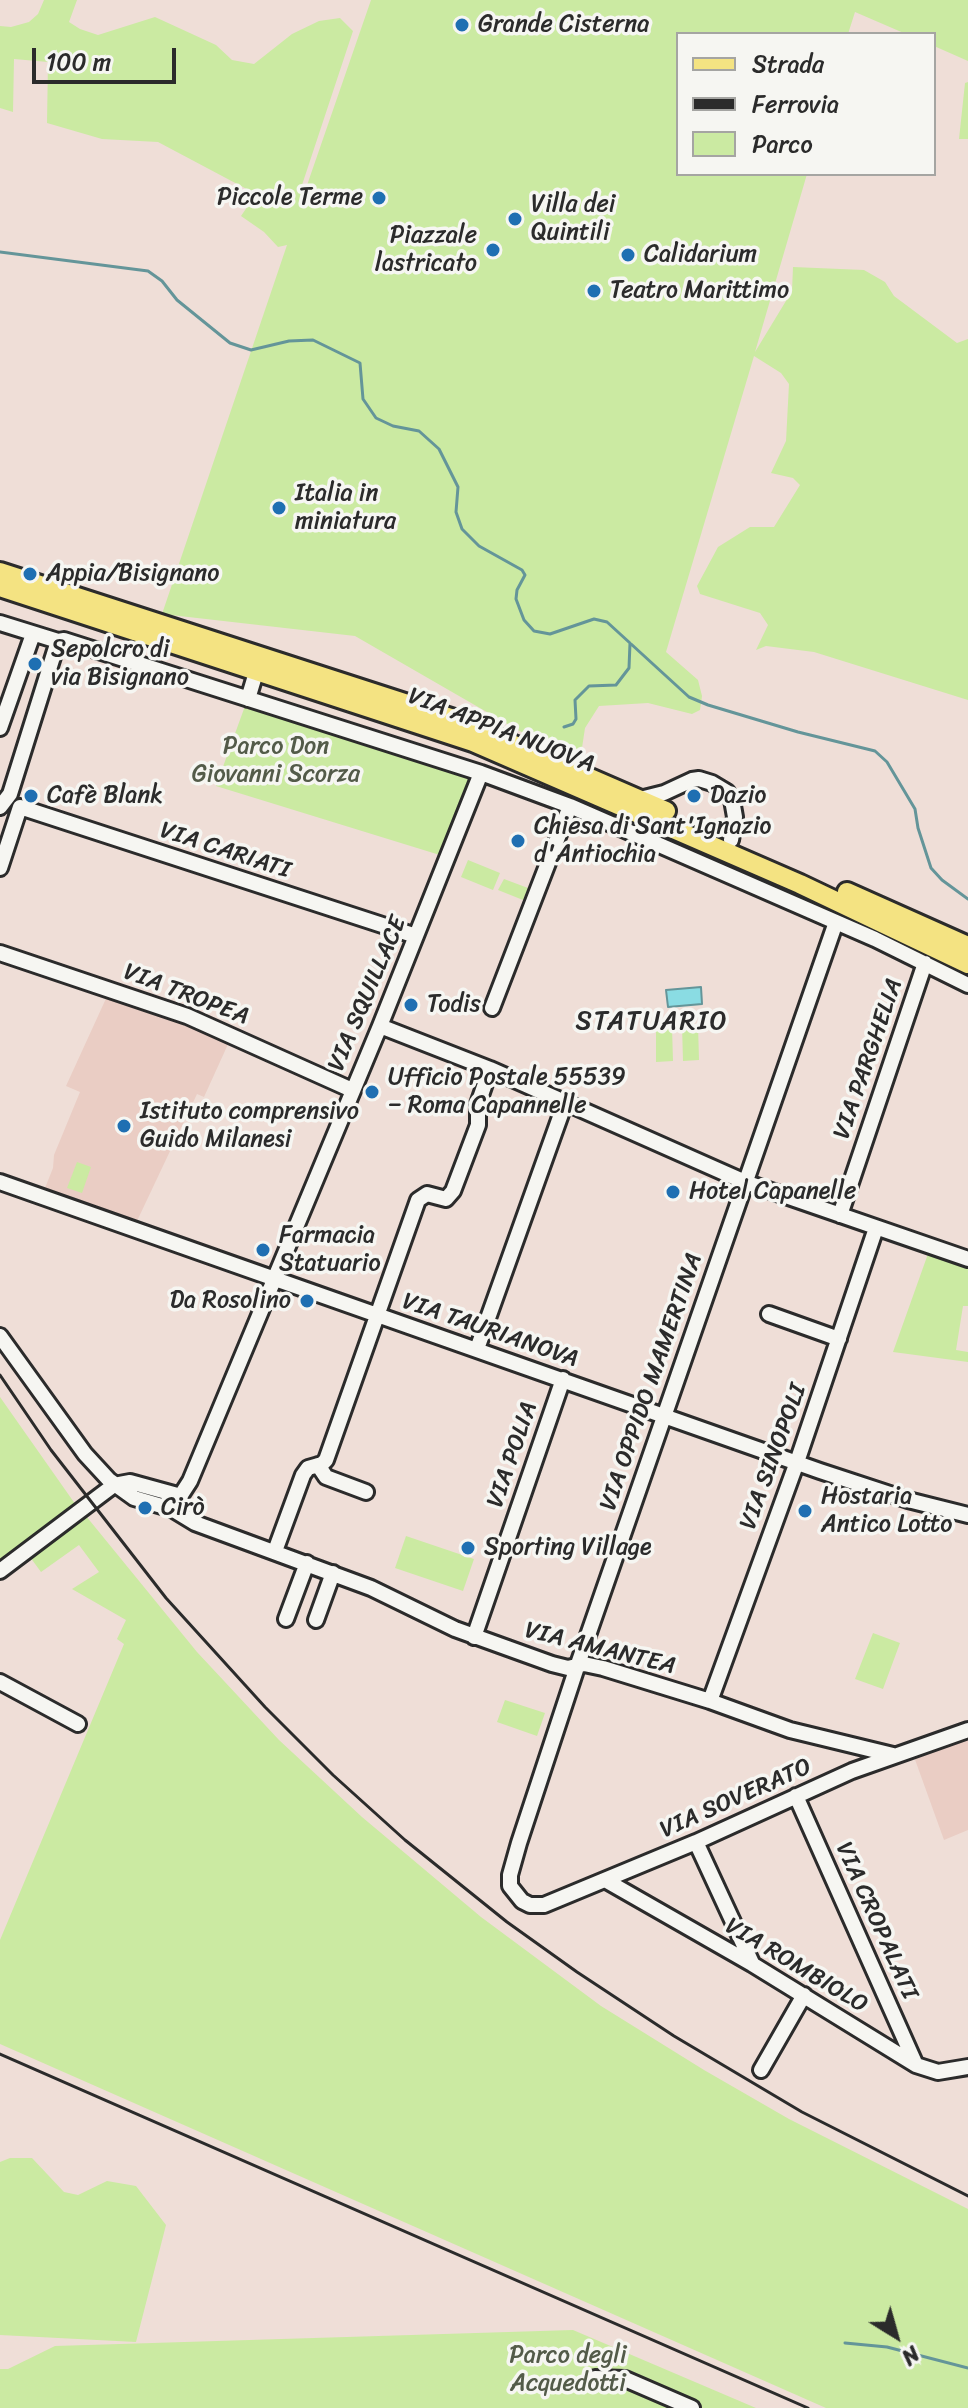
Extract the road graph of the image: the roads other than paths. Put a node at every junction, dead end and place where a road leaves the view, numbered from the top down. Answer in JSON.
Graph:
{"nodes":[{"id":1,"x":0,"y":572,"type":"edge"},
{"id":2,"x":0,"y":587,"type":"edge"},
{"id":3,"x":0,"y":623,"type":"edge"},
{"id":4,"x":33,"y":634,"type":"junction"},
{"id":5,"x":58,"y":641,"type":"junction"},
{"id":6,"x":257,"y":669,"type":"junction"},
{"id":7,"x":248,"y":699,"type":"junction"},
{"id":8,"x":0,"y":728,"type":"edge"},
{"id":9,"x":481,"y":773,"type":"junction"},
{"id":10,"x":676,"y":787,"type":"junction"},
{"id":11,"x":10,"y":794,"type":"junction"},
{"id":12,"x":640,"y":799,"type":"junction"},
{"id":13,"x":570,"y":806,"type":"junction"},
{"id":14,"x":0,"y":807,"type":"edge"},
{"id":15,"x":20,"y":807,"type":"junction"},
{"id":16,"x":664,"y":817,"type":"junction"},
{"id":17,"x":0,"y":823,"type":"edge"},
{"id":18,"x":10,"y":839,"type":"junction"},
{"id":19,"x":731,"y":840,"type":"junction"},
{"id":20,"x":654,"y":841,"type":"junction"},
{"id":21,"x":0,"y":868,"type":"edge"},
{"id":22,"x":836,"y":922,"type":"junction"},
{"id":23,"x":416,"y":936,"type":"junction"},
{"id":24,"x":968,"y":946,"type":"edge"},
{"id":25,"x":0,"y":953,"type":"edge"},
{"id":26,"x":925,"y":963,"type":"junction"},
{"id":27,"x":968,"y":964,"type":"edge"},
{"id":28,"x":968,"y":985,"type":"edge"},
{"id":29,"x":492,"y":1008,"type":"dead end"},
{"id":30,"x":380,"y":1026,"type":"junction"},
{"id":31,"x":490,"y":1069,"type":"junction"},
{"id":32,"x":352,"y":1090,"type":"junction"},
{"id":33,"x":565,"y":1103,"type":"junction"},
{"id":34,"x":0,"y":1182,"type":"edge"},
{"id":35,"x":745,"y":1182,"type":"junction"},
{"id":36,"x":840,"y":1215,"type":"junction"},
{"id":37,"x":876,"y":1228,"type":"junction"},
{"id":38,"x":968,"y":1259,"type":"edge"},
{"id":39,"x":274,"y":1277,"type":"junction"},
{"id":40,"x":769,"y":1314,"type":"dead end"},
{"id":41,"x":378,"y":1315,"type":"junction"},
{"id":42,"x":0,"y":1336,"type":"edge"},
{"id":43,"x":839,"y":1339,"type":"junction"},
{"id":44,"x":477,"y":1349,"type":"junction"},
{"id":45,"x":563,"y":1379,"type":"junction"},
{"id":46,"x":664,"y":1415,"type":"junction"},
{"id":47,"x":797,"y":1462,"type":"junction"},
{"id":48,"x":318,"y":1465,"type":"junction"},
{"id":49,"x":114,"y":1485,"type":"junction"},
{"id":50,"x":366,"y":1492,"type":"dead end"},
{"id":51,"x":181,"y":1496,"type":"junction"},
{"id":52,"x":172,"y":1509,"type":"junction"},
{"id":53,"x":968,"y":1515,"type":"edge"},
{"id":54,"x":275,"y":1551,"type":"junction"},
{"id":55,"x":307,"y":1563,"type":"junction"},
{"id":56,"x":0,"y":1571,"type":"edge"},
{"id":57,"x":333,"y":1573,"type":"junction"},
{"id":58,"x":286,"y":1619,"type":"dead end"},
{"id":59,"x":316,"y":1620,"type":"dead end"},
{"id":60,"x":474,"y":1637,"type":"junction"},
{"id":61,"x":578,"y":1664,"type":"junction"},
{"id":62,"x":0,"y":1682,"type":"edge"},
{"id":63,"x":710,"y":1701,"type":"junction"},
{"id":64,"x":78,"y":1724,"type":"dead end"},
{"id":65,"x":968,"y":1730,"type":"edge"},
{"id":66,"x":894,"y":1755,"type":"junction"},
{"id":67,"x":796,"y":1796,"type":"junction"},
{"id":68,"x":696,"y":1842,"type":"junction"},
{"id":69,"x":605,"y":1880,"type":"junction"},
{"id":70,"x":522,"y":1901,"type":"joint"},
{"id":71,"x":752,"y":1964,"type":"junction"},
{"id":72,"x":804,"y":1995,"type":"junction"},
{"id":73,"x":916,"y":2065,"type":"junction"},
{"id":74,"x":968,"y":2067,"type":"edge"},
{"id":75,"x":761,"y":2070,"type":"dead end"},
{"id":76,"x":595,"y":2378,"type":"dead end"},
{"id":77,"x":692,"y":2408,"type":"edge"}],
"edges":[{"from":1,"to":12,"type":"main road","name":"VIA APPIA NUOVA"},
{"from":2,"to":6,"type":"main road","name":"VIA APPIA NUOVA"},
{"from":3,"to":4,"type":"street","name":"VIA APPIA NUOVA"},
{"from":4,"to":5,"type":"street","name":"VIA APPIA NUOVA"},
{"from":4,"to":8,"type":"street"},
{"from":5,"to":7,"type":"street","name":"VIA APPIA NUOVA"},
{"from":5,"to":11,"type":"street"},
{"from":6,"to":7,"type":"street"},
{"from":6,"to":16,"type":"main road","name":"VIA APPIA NUOVA"},
{"from":7,"to":9,"type":"street","name":"VIA APPIA NUOVA"},
{"from":9,"to":13,"type":"street","name":"VIA APPIA NUOVA"},
{"from":9,"to":23,"type":"street","name":"VIA SQUILLACE"},
{"from":10,"to":12,"type":"street"},
{"from":10,"to":16,"type":"street"},
{"from":10,"to":19,"type":"street"},
{"from":11,"to":14,"type":"street"},
{"from":11,"to":15,"type":"street"},
{"from":12,"to":16,"type":"main road","name":"VIA APPIA NUOVA"},
{"from":13,"to":20,"type":"street","name":"VIA APPIA NUOVA"},
{"from":13,"to":29,"type":"street"},
{"from":15,"to":18,"type":"street"},
{"from":15,"to":23,"type":"street","name":"VIA CARIATI"},
{"from":16,"to":19,"type":"main road","name":"VIA APPIA NUOVA"},
{"from":16,"to":20,"type":"street"},
{"from":16,"to":27,"type":"main road","name":"VIA APPIA NUOVA"},
{"from":17,"to":18,"type":"street"},
{"from":18,"to":21,"type":"street"},
{"from":19,"to":24,"type":"main road","name":"VIA APPIA NUOVA"},
{"from":20,"to":22,"type":"street","name":"VIA APPIA NUOVA"},
{"from":22,"to":26,"type":"street","name":"VIA APPIA NUOVA"},
{"from":22,"to":35,"type":"street","name":"VIA OPPIDO MAMERTINA"},
{"from":23,"to":30,"type":"street","name":"VIA SQUILLACE"},
{"from":25,"to":32,"type":"street","name":"VIA TROPEA"},
{"from":26,"to":28,"type":"street","name":"VIA APPIA NUOVA"},
{"from":26,"to":36,"type":"street","name":"VIA PARGHELIA"},
{"from":30,"to":31,"type":"street"},
{"from":30,"to":32,"type":"street","name":"VIA SQUILLACE"},
{"from":31,"to":33,"type":"street"},
{"from":31,"to":41,"type":"street"},
{"from":32,"to":39,"type":"street","name":"VIA SQUILLACE"},
{"from":33,"to":35,"type":"street"},
{"from":33,"to":44,"type":"street"},
{"from":34,"to":39,"type":"street","name":"VIA TAURIANOVA"},
{"from":35,"to":36,"type":"street"},
{"from":35,"to":46,"type":"street","name":"VIA OPPIDO MAMERTINA"},
{"from":36,"to":37,"type":"street"},
{"from":37,"to":38,"type":"street"},
{"from":37,"to":43,"type":"street","name":"VIA SINOPOLI"},
{"from":39,"to":41,"type":"street","name":"VIA TAURIANOVA"},
{"from":39,"to":51,"type":"street","name":"VIA SQUILLACE"},
{"from":40,"to":43,"type":"street"},
{"from":41,"to":44,"type":"street","name":"VIA TAURIANOVA"},
{"from":41,"to":48,"type":"street"},
{"from":42,"to":49,"type":"street"},
{"from":43,"to":47,"type":"street","name":"VIA SINOPOLI"},
{"from":44,"to":45,"type":"street","name":"VIA TAURIANOVA"},
{"from":45,"to":46,"type":"street","name":"VIA TAURIANOVA"},
{"from":45,"to":60,"type":"street","name":"VIA POLIA"},
{"from":46,"to":47,"type":"street","name":"VIA TAURIANOVA"},
{"from":46,"to":61,"type":"street","name":"VIA OPPIDO MAMERTINA"},
{"from":47,"to":53,"type":"street","name":"VIA TAURIANOVA"},
{"from":47,"to":63,"type":"street","name":"VIA SINOPOLI"},
{"from":48,"to":50,"type":"street"},
{"from":48,"to":54,"type":"street"},
{"from":49,"to":51,"type":"street"},
{"from":49,"to":52,"type":"street","name":"VIA AMANTEA"},
{"from":49,"to":56,"type":"street"},
{"from":51,"to":52,"type":"street","name":"VIA SQUILLACE"},
{"from":52,"to":54,"type":"street","name":"VIA AMANTEA"},
{"from":54,"to":55,"type":"street","name":"VIA AMANTEA"},
{"from":55,"to":57,"type":"street","name":"VIA AMANTEA"},
{"from":55,"to":58,"type":"street"},
{"from":57,"to":59,"type":"street"},
{"from":57,"to":60,"type":"street","name":"VIA AMANTEA"},
{"from":60,"to":61,"type":"street","name":"VIA AMANTEA"},
{"from":61,"to":63,"type":"street","name":"VIA AMANTEA"},
{"from":61,"to":70,"type":"street","name":"VIA OPPIDO MAMERTINA"},
{"from":62,"to":64,"type":"street"},
{"from":63,"to":66,"type":"street","name":"VIA AMANTEA"},
{"from":65,"to":66,"type":"street","name":"VIA SOVERATO"},
{"from":66,"to":67,"type":"street","name":"VIA SOVERATO"},
{"from":67,"to":68,"type":"street","name":"VIA SOVERATO"},
{"from":67,"to":73,"type":"street","name":"VIA CROPALATI"},
{"from":68,"to":69,"type":"street","name":"VIA SOVERATO"},
{"from":68,"to":71,"type":"street"},
{"from":69,"to":70,"type":"street","name":"VIA SOVERATO"},
{"from":69,"to":71,"type":"street","name":"VIA ROMBIOLO"},
{"from":71,"to":72,"type":"street","name":"VIA ROMBIOLO"},
{"from":72,"to":73,"type":"street","name":"VIA ROMBIOLO"},
{"from":72,"to":75,"type":"street"},
{"from":73,"to":74,"type":"street","name":"VIA ROMBIOLO"},
{"from":76,"to":77,"type":"street"}]}
